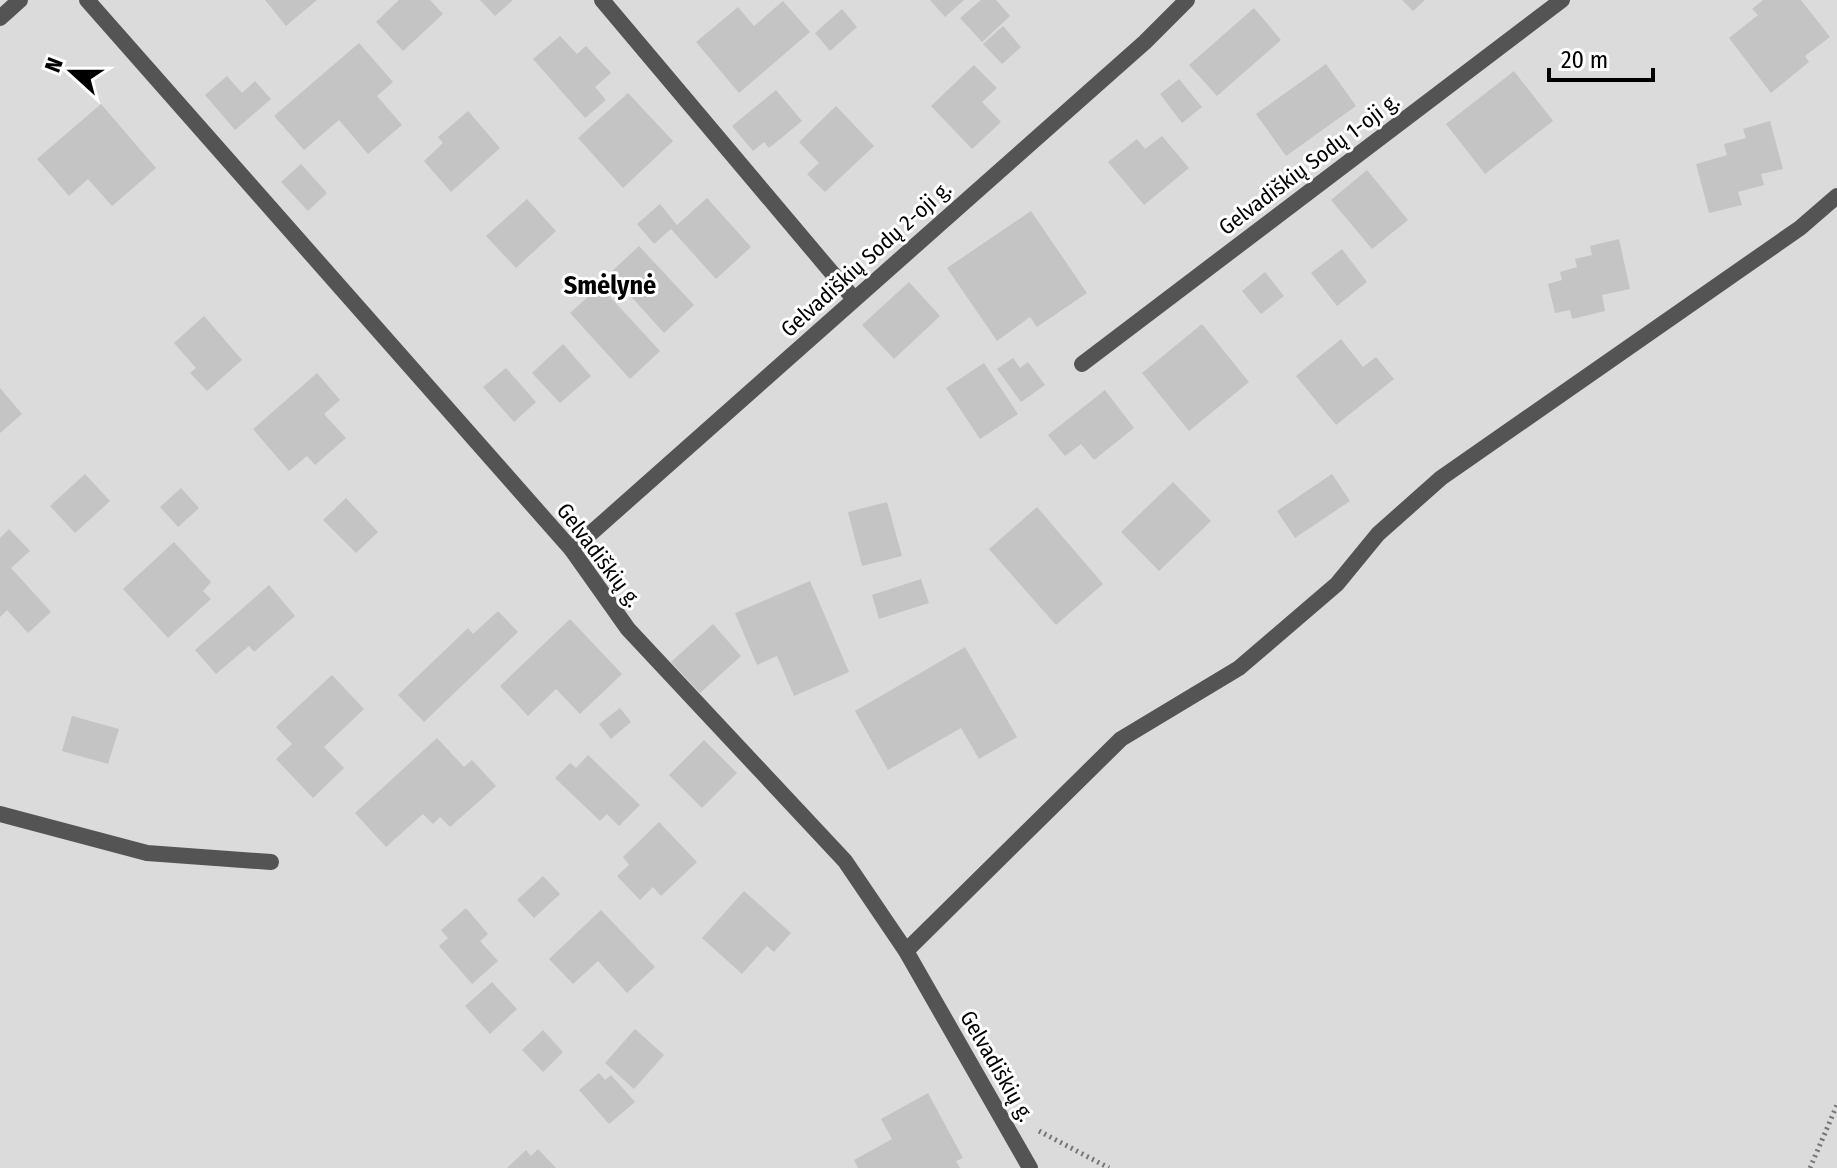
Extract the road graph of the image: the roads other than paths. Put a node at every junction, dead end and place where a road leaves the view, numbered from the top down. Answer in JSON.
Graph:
{"nodes":[{"id":1,"x":20,"y":0,"type":"edge"},
{"id":2,"x":87,"y":0,"type":"edge"},
{"id":3,"x":602,"y":0,"type":"edge"},
{"id":4,"x":1187,"y":0,"type":"edge"},
{"id":5,"x":1562,"y":0,"type":"edge"},
{"id":6,"x":0,"y":18,"type":"edge"},
{"id":7,"x":1837,"y":196,"type":"edge"},
{"id":8,"x":854,"y":299,"type":"junction"},
{"id":9,"x":1082,"y":364,"type":"dead end"},
{"id":10,"x":572,"y":550,"type":"junction"},
{"id":11,"x":0,"y":814,"type":"edge"},
{"id":12,"x":271,"y":862,"type":"dead end"},
{"id":13,"x":906,"y":951,"type":"junction"},
{"id":14,"x":1030,"y":1168,"type":"edge"}],
"edges":[{"from":1,"to":6,"type":"street"},
{"from":2,"to":10,"type":"street","name":"Gelvadiškių g."},
{"from":3,"to":8,"type":"street"},
{"from":4,"to":8,"type":"street","name":"Gelvadiškių Sodų 2-oji g."},
{"from":5,"to":9,"type":"street","name":"Gelvadiškių Sodų 1-oji g."},
{"from":7,"to":13,"type":"street"},
{"from":8,"to":10,"type":"street","name":"Gelvadiškių Sodų 2-oji g."},
{"from":10,"to":13,"type":"street","name":"Gelvadiškių g."},
{"from":11,"to":12,"type":"street"},
{"from":13,"to":14,"type":"street","name":"Gelvadiškių g."}]}
